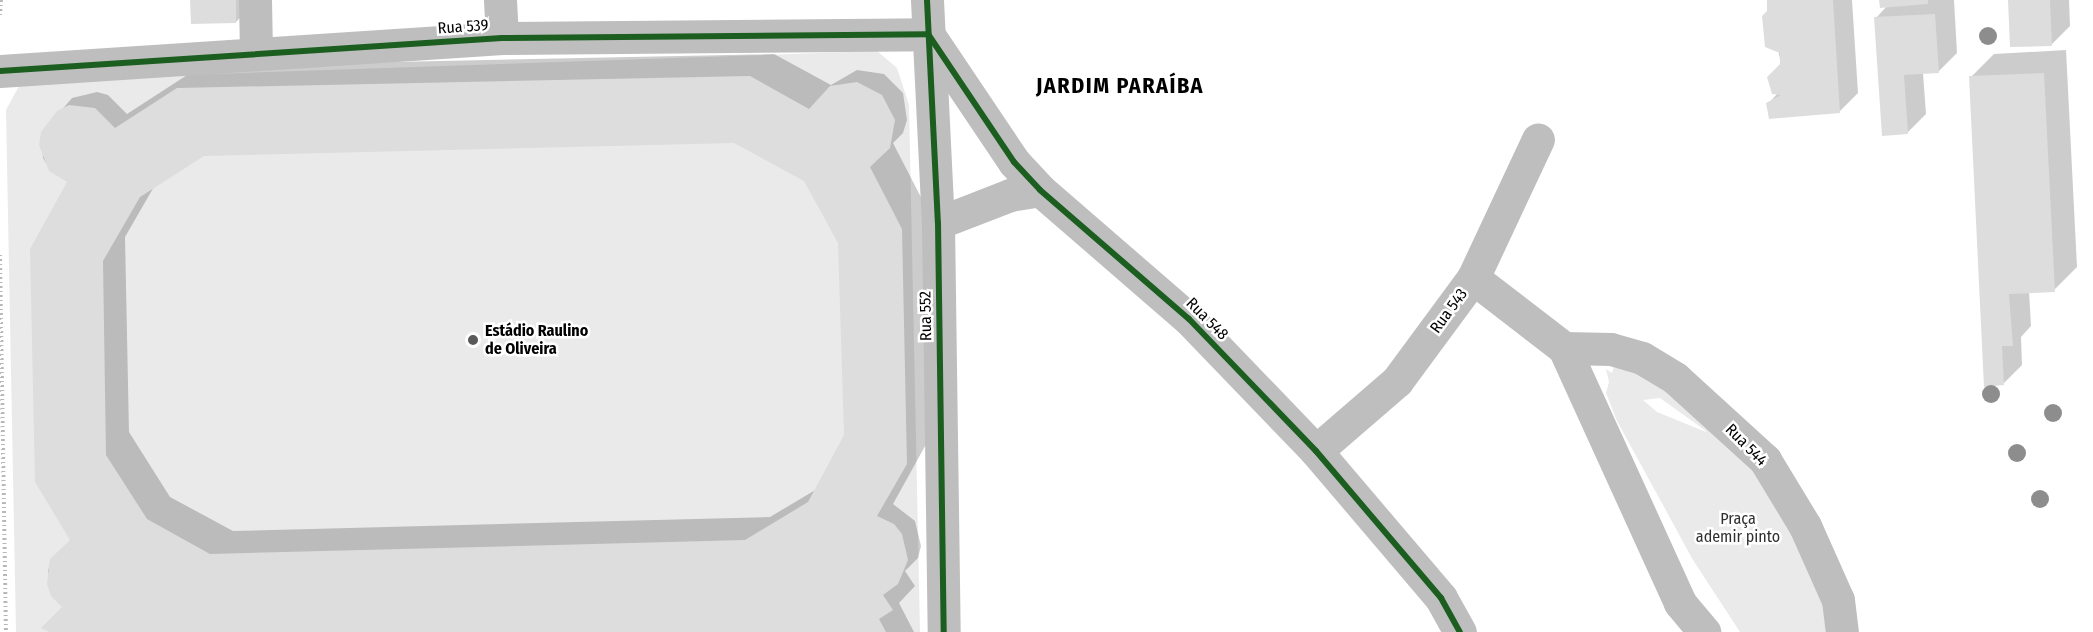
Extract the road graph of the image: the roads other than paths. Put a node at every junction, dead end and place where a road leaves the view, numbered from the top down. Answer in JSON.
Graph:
{"nodes":[{"id":1,"x":255,"y":0,"type":"edge"},
{"id":2,"x":500,"y":0,"type":"edge"},
{"id":3,"x":928,"y":10,"type":"edge"},
{"id":4,"x":502,"y":38,"type":"junction"},
{"id":5,"x":256,"y":54,"type":"junction"},
{"id":6,"x":0,"y":71,"type":"edge"},
{"id":7,"x":1538,"y":139,"type":"dead end"},
{"id":8,"x":1040,"y":190,"type":"junction"},
{"id":9,"x":938,"y":223,"type":"junction"},
{"id":10,"x":1473,"y":278,"type":"junction"},
{"id":11,"x":1564,"y":348,"type":"junction"},
{"id":12,"x":1316,"y":452,"type":"junction"},
{"id":13,"x":1441,"y":598,"type":"junction"},
{"id":14,"x":944,"y":632,"type":"edge"},
{"id":15,"x":1440,"y":632,"type":"edge"},
{"id":16,"x":1460,"y":632,"type":"edge"},
{"id":17,"x":1704,"y":632,"type":"edge"},
{"id":18,"x":1842,"y":632,"type":"edge"}],
"edges":[{"from":1,"to":5,"type":"street"},
{"from":2,"to":4,"type":"street"},
{"from":3,"to":4,"type":"street","name":"Rua 539"},
{"from":3,"to":8,"type":"street","name":"Rua 548"},
{"from":3,"to":9,"type":"street","name":"Rua 552"},
{"from":4,"to":5,"type":"street","name":"Rua 539"},
{"from":5,"to":6,"type":"street","name":"Rua 539"},
{"from":7,"to":10,"type":"street","name":"Rua 543"},
{"from":8,"to":9,"type":"street"},
{"from":8,"to":12,"type":"street","name":"Rua 548"},
{"from":9,"to":14,"type":"street","name":"Rua 552"},
{"from":10,"to":11,"type":"street"},
{"from":10,"to":12,"type":"street","name":"Rua 543"},
{"from":11,"to":17,"type":"street"},
{"from":11,"to":18,"type":"street","name":"Rua 544"},
{"from":12,"to":13,"type":"street","name":"Rua 548"},
{"from":13,"to":15,"type":"street"},
{"from":13,"to":16,"type":"street","name":"Rua 548"}]}
